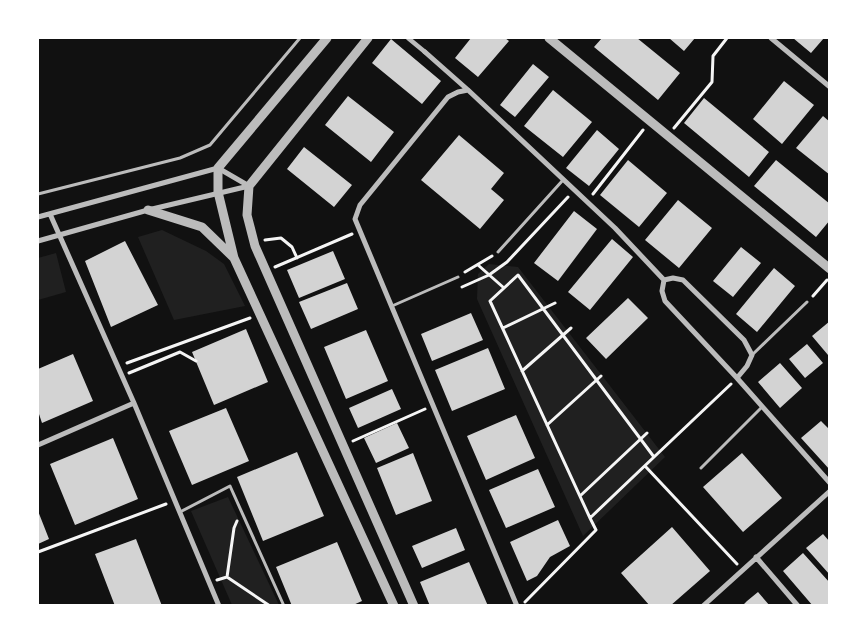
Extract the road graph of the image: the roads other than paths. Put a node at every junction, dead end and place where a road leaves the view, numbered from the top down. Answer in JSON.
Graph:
{"nodes":[{"id":1,"x":300,"y":38,"type":"edge"},
{"id":2,"x":327,"y":38,"type":"edge"},
{"id":3,"x":368,"y":38,"type":"edge"},
{"id":4,"x":408,"y":38,"type":"edge"},
{"id":5,"x":549,"y":38,"type":"edge"},
{"id":6,"x":771,"y":38,"type":"edge"},
{"id":7,"x":425,"y":52,"type":"joint"},
{"id":8,"x":830,"y":87,"type":"edge"},
{"id":9,"x":468,"y":90,"type":"junction"},
{"id":10,"x":218,"y":168,"type":"junction"},
{"id":11,"x":563,"y":180,"type":"junction"},
{"id":12,"x":249,"y":186,"type":"junction"},
{"id":13,"x":218,"y":192,"type":"junction"},
{"id":14,"x":38,"y":194,"type":"edge"},
{"id":15,"x":148,"y":210,"type":"junction"},
{"id":16,"x":50,"y":214,"type":"junction"},
{"id":17,"x":38,"y":217,"type":"edge"},
{"id":18,"x":59,"y":234,"type":"junction"},
{"id":19,"x":38,"y":240,"type":"edge"},
{"id":20,"x":498,"y":252,"type":"road end"},
{"id":21,"x":234,"y":258,"type":"junction"},
{"id":22,"x":830,"y":269,"type":"edge"},
{"id":23,"x":458,"y":277,"type":"road end"},
{"id":24,"x":664,"y":280,"type":"junction"},
{"id":25,"x":807,"y":302,"type":"road end"},
{"id":26,"x":391,"y":306,"type":"junction"},
{"id":27,"x":752,"y":355,"type":"junction"},
{"id":28,"x":737,"y":378,"type":"junction"},
{"id":29,"x":134,"y":402,"type":"junction"},
{"id":30,"x":762,"y":408,"type":"junction"},
{"id":31,"x":38,"y":445,"type":"edge"},
{"id":32,"x":701,"y":468,"type":"dead end"},
{"id":33,"x":830,"y":483,"type":"edge"},
{"id":34,"x":830,"y":491,"type":"edge"},
{"id":35,"x":180,"y":512,"type":"junction"},
{"id":36,"x":756,"y":557,"type":"junction"},
{"id":37,"x":219,"y":606,"type":"edge"},
{"id":38,"x":284,"y":606,"type":"edge"},
{"id":39,"x":394,"y":606,"type":"edge"},
{"id":40,"x":414,"y":606,"type":"edge"},
{"id":41,"x":517,"y":606,"type":"edge"},
{"id":42,"x":703,"y":606,"type":"edge"},
{"id":43,"x":798,"y":606,"type":"edge"}],
"edges":[{"from":1,"to":14,"type":"lane"},
{"from":2,"to":10,"type":"street"},
{"from":3,"to":12,"type":"street"},
{"from":4,"to":7,"type":"street"},
{"from":5,"to":22,"type":"street"},
{"from":6,"to":8,"type":"street"},
{"from":7,"to":9,"type":"street"},
{"from":9,"to":11,"type":"street"},
{"from":9,"to":26,"type":"street"},
{"from":10,"to":12,"type":"street"},
{"from":10,"to":13,"type":"street"},
{"from":10,"to":16,"type":"street"},
{"from":11,"to":20,"type":"lane"},
{"from":11,"to":24,"type":"street"},
{"from":12,"to":13,"type":"street"},
{"from":12,"to":40,"type":"street"},
{"from":13,"to":15,"type":"street"},
{"from":13,"to":21,"type":"street"},
{"from":15,"to":18,"type":"street"},
{"from":15,"to":21,"type":"street"},
{"from":16,"to":17,"type":"street"},
{"from":16,"to":18,"type":"street"},
{"from":18,"to":19,"type":"street"},
{"from":18,"to":29,"type":"street"},
{"from":21,"to":39,"type":"street"},
{"from":23,"to":26,"type":"lane"},
{"from":24,"to":27,"type":"street"},
{"from":24,"to":28,"type":"street"},
{"from":25,"to":27,"type":"lane"},
{"from":26,"to":41,"type":"street"},
{"from":27,"to":28,"type":"street"},
{"from":28,"to":30,"type":"street"},
{"from":29,"to":31,"type":"street"},
{"from":29,"to":35,"type":"street"},
{"from":30,"to":32,"type":"lane"},
{"from":30,"to":33,"type":"street"},
{"from":34,"to":36,"type":"street"},
{"from":35,"to":37,"type":"street"},
{"from":35,"to":38,"type":"lane"},
{"from":36,"to":42,"type":"street"},
{"from":36,"to":43,"type":"street"}]}
